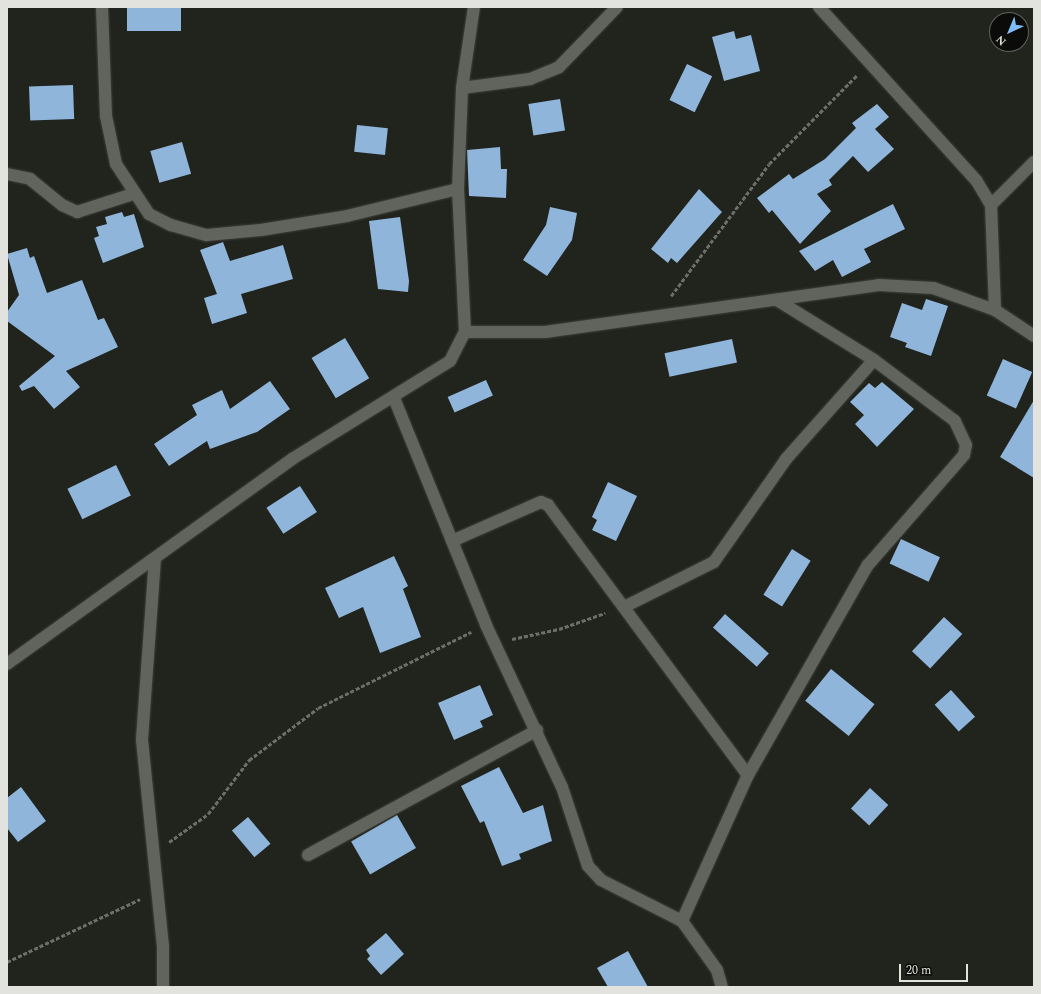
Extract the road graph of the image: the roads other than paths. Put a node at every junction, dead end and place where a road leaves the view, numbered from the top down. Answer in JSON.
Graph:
{"nodes":[{"id":1,"x":102,"y":7,"type":"edge"},
{"id":2,"x":474,"y":7,"type":"edge"},
{"id":3,"x":617,"y":7,"type":"edge"},
{"id":4,"x":819,"y":7,"type":"edge"},
{"id":5,"x":462,"y":88,"type":"junction"},
{"id":6,"x":1034,"y":162,"type":"edge"},
{"id":7,"x":7,"y":174,"type":"edge"},
{"id":8,"x":458,"y":189,"type":"junction"},
{"id":9,"x":133,"y":194,"type":"junction"},
{"id":10,"x":991,"y":205,"type":"junction"},
{"id":11,"x":776,"y":300,"type":"junction"},
{"id":12,"x":994,"y":310,"type":"junction"},
{"id":13,"x":465,"y":332,"type":"junction"},
{"id":14,"x":1034,"y":336,"type":"edge"},
{"id":15,"x":874,"y":360,"type":"junction"},
{"id":16,"x":394,"y":398,"type":"junction"},
{"id":17,"x":452,"y":541,"type":"junction"},
{"id":18,"x":155,"y":558,"type":"junction"},
{"id":19,"x":626,"y":606,"type":"junction"},
{"id":20,"x":7,"y":664,"type":"edge"},
{"id":21,"x":537,"y":730,"type":"junction"},
{"id":22,"x":748,"y":775,"type":"junction"},
{"id":23,"x":308,"y":855,"type":"dead end"},
{"id":24,"x":682,"y":921,"type":"junction"},
{"id":25,"x":163,"y":987,"type":"edge"},
{"id":26,"x":722,"y":987,"type":"edge"}],
"edges":[{"from":1,"to":9,"type":"street"},
{"from":2,"to":5,"type":"street"},
{"from":3,"to":5,"type":"street"},
{"from":4,"to":10,"type":"street"},
{"from":5,"to":8,"type":"street"},
{"from":6,"to":10,"type":"street"},
{"from":7,"to":9,"type":"street"},
{"from":8,"to":9,"type":"street"},
{"from":8,"to":13,"type":"street"},
{"from":10,"to":12,"type":"street"},
{"from":11,"to":12,"type":"street"},
{"from":11,"to":13,"type":"street"},
{"from":11,"to":15,"type":"street"},
{"from":12,"to":14,"type":"street"},
{"from":13,"to":16,"type":"street"},
{"from":15,"to":19,"type":"street"},
{"from":15,"to":22,"type":"street"},
{"from":16,"to":17,"type":"street"},
{"from":16,"to":18,"type":"street"},
{"from":17,"to":19,"type":"street"},
{"from":17,"to":21,"type":"street"},
{"from":18,"to":20,"type":"street"},
{"from":18,"to":25,"type":"street"},
{"from":19,"to":22,"type":"street"},
{"from":21,"to":23,"type":"street"},
{"from":21,"to":24,"type":"street"},
{"from":22,"to":24,"type":"street"},
{"from":24,"to":26,"type":"street"}]}
